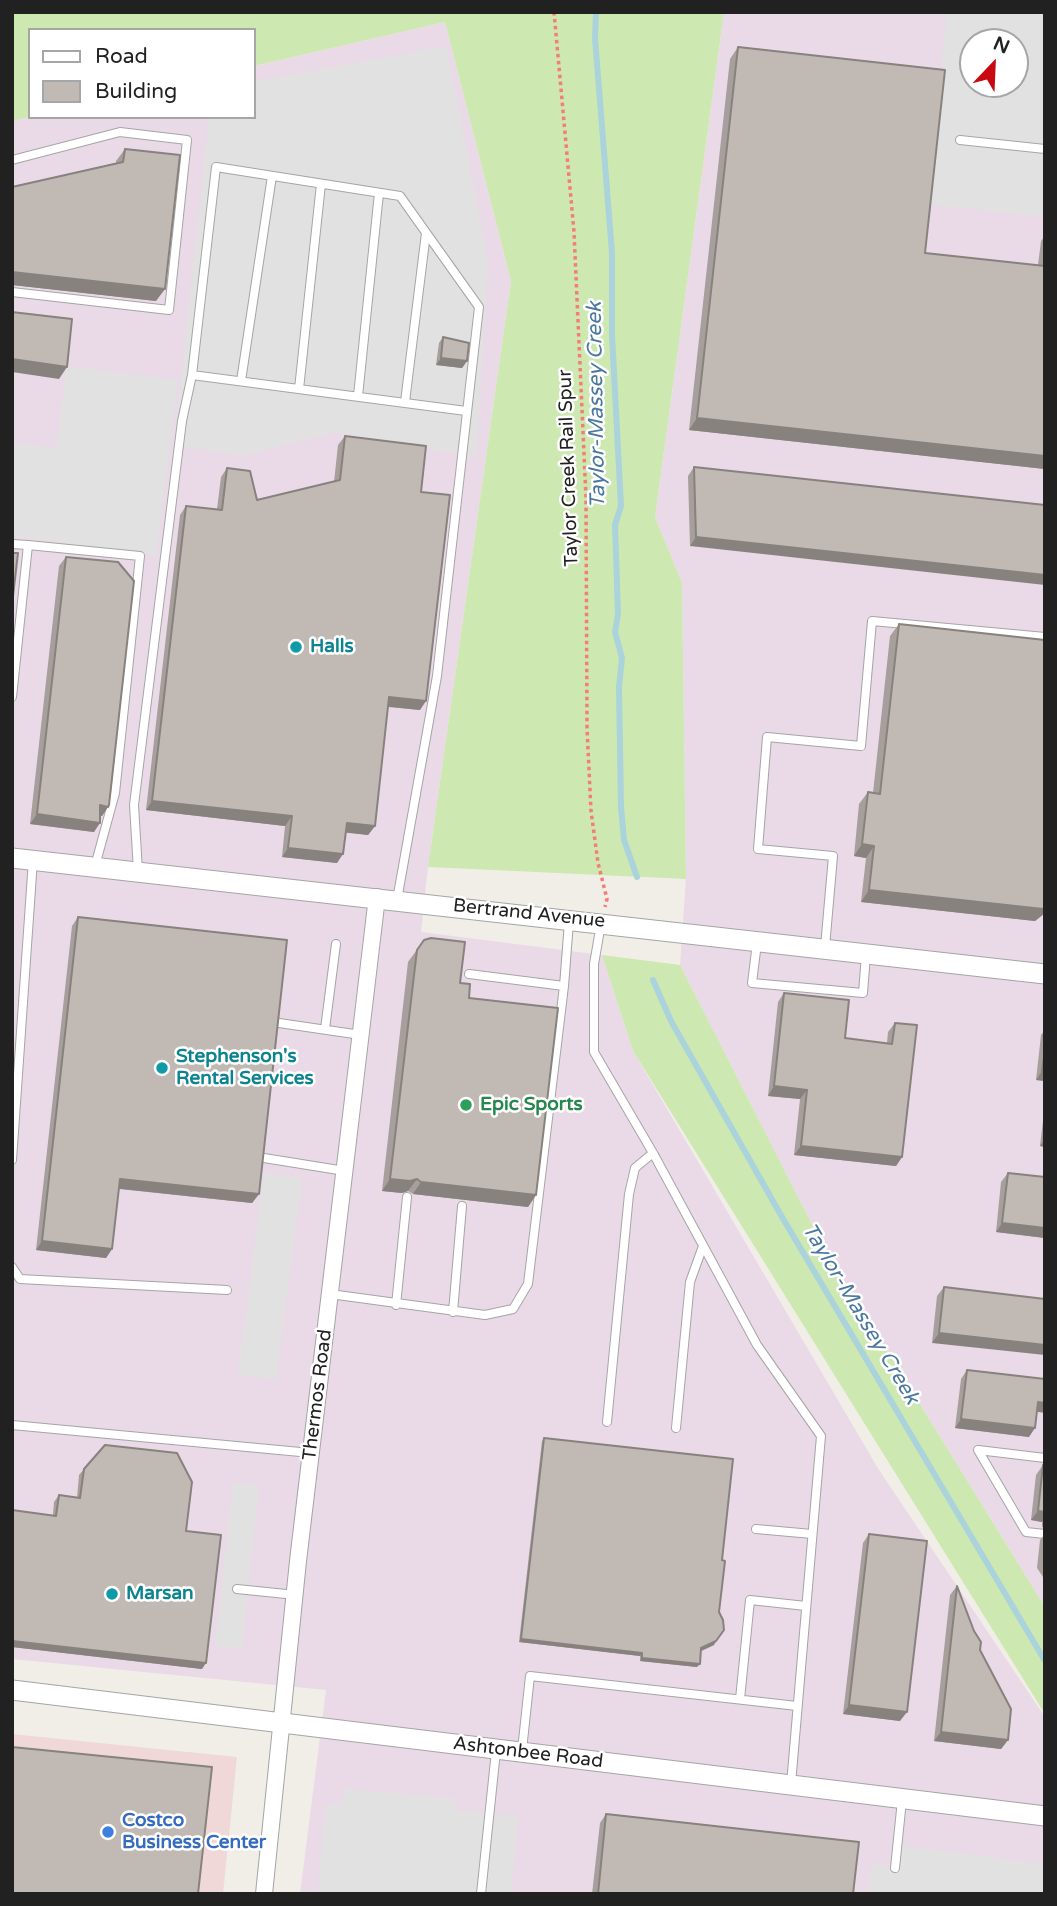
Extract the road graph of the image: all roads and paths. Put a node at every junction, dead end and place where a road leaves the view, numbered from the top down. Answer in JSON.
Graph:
{"nodes":[{"id":1,"x":554,"y":12,"type":"edge"},
{"id":2,"x":960,"y":140,"type":"dead end"},
{"id":3,"x":1045,"y":149,"type":"edge"},
{"id":4,"x":12,"y":160,"type":"edge"},
{"id":5,"x":272,"y":176,"type":"junction"},
{"id":6,"x":321,"y":184,"type":"junction"},
{"id":7,"x":379,"y":192,"type":"junction"},
{"id":8,"x":426,"y":233,"type":"junction"},
{"id":9,"x":12,"y":292,"type":"edge"},
{"id":10,"x":192,"y":375,"type":"junction"},
{"id":11,"x":241,"y":382,"type":"junction"},
{"id":12,"x":299,"y":389,"type":"junction"},
{"id":13,"x":358,"y":396,"type":"junction"},
{"id":14,"x":405,"y":402,"type":"junction"},
{"id":15,"x":466,"y":411,"type":"junction"},
{"id":16,"x":12,"y":544,"type":"edge"},
{"id":17,"x":28,"y":545,"type":"junction"},
{"id":18,"x":1045,"y":637,"type":"edge"},
{"id":19,"x":14,"y":657,"type":"edge"},
{"id":20,"x":12,"y":698,"type":"edge"},
{"id":21,"x":12,"y":858,"type":"edge"},
{"id":22,"x":33,"y":860,"type":"junction"},
{"id":23,"x":95,"y":866,"type":"junction"},
{"id":24,"x":138,"y":871,"type":"junction"},
{"id":25,"x":377,"y":897,"type":"junction"},
{"id":26,"x":397,"y":900,"type":"junction"},
{"id":27,"x":569,"y":919,"type":"junction"},
{"id":28,"x":602,"y":922,"type":"junction"},
{"id":29,"x":758,"y":940,"type":"junction"},
{"id":30,"x":336,"y":944,"type":"dead end"},
{"id":31,"x":825,"y":947,"type":"junction"},
{"id":32,"x":867,"y":952,"type":"junction"},
{"id":33,"x":469,"y":974,"type":"dead end"},
{"id":34,"x":1045,"y":974,"type":"edge"},
{"id":35,"x":564,"y":986,"type":"junction"},
{"id":36,"x":279,"y":1023,"type":"edge"},
{"id":37,"x":324,"y":1029,"type":"junction"},
{"id":38,"x":361,"y":1035,"type":"junction"},
{"id":39,"x":653,"y":1153,"type":"junction"},
{"id":40,"x":264,"y":1158,"type":"edge"},
{"id":41,"x":12,"y":1160,"type":"edge"},
{"id":42,"x":345,"y":1171,"type":"junction"},
{"id":43,"x":407,"y":1197,"type":"edge"},
{"id":44,"x":462,"y":1206,"type":"edge"},
{"id":45,"x":703,"y":1246,"type":"junction"},
{"id":46,"x":12,"y":1267,"type":"edge"},
{"id":47,"x":227,"y":1290,"type":"dead end"},
{"id":48,"x":330,"y":1294,"type":"junction"},
{"id":49,"x":396,"y":1305,"type":"junction"},
{"id":50,"x":453,"y":1312,"type":"junction"},
{"id":51,"x":607,"y":1422,"type":"dead end"},
{"id":52,"x":12,"y":1425,"type":"edge"},
{"id":53,"x":676,"y":1428,"type":"dead end"},
{"id":54,"x":312,"y":1453,"type":"junction"},
{"id":55,"x":1045,"y":1458,"type":"edge"},
{"id":56,"x":756,"y":1529,"type":"dead end"},
{"id":57,"x":1045,"y":1534,"type":"edge"},
{"id":58,"x":812,"y":1535,"type":"junction"},
{"id":59,"x":237,"y":1589,"type":"dead end"},
{"id":60,"x":296,"y":1595,"type":"junction"},
{"id":61,"x":806,"y":1606,"type":"junction"},
{"id":62,"x":12,"y":1690,"type":"edge"},
{"id":63,"x":740,"y":1699,"type":"junction"},
{"id":64,"x":797,"y":1706,"type":"junction"},
{"id":65,"x":282,"y":1722,"type":"junction"},
{"id":66,"x":496,"y":1749,"type":"junction"},
{"id":67,"x":522,"y":1752,"type":"junction"},
{"id":68,"x":791,"y":1784,"type":"junction"},
{"id":69,"x":902,"y":1797,"type":"junction"},
{"id":70,"x":1045,"y":1815,"type":"edge"},
{"id":71,"x":894,"y":1868,"type":"dead end"},
{"id":72,"x":264,"y":1894,"type":"edge"},
{"id":73,"x":481,"y":1894,"type":"edge"}],
"edges":[{"from":1,"to":28,"type":"path","name":"Taylor Creek Rail Spur"},
{"from":2,"to":3,"type":"lane"},
{"from":4,"to":9,"type":"lane"},
{"from":5,"to":6,"type":"lane"},
{"from":5,"to":10,"type":"lane"},
{"from":5,"to":11,"type":"lane"},
{"from":6,"to":7,"type":"lane"},
{"from":6,"to":12,"type":"lane"},
{"from":7,"to":8,"type":"lane"},
{"from":7,"to":13,"type":"lane"},
{"from":8,"to":14,"type":"lane"},
{"from":8,"to":15,"type":"lane"},
{"from":10,"to":11,"type":"lane"},
{"from":10,"to":24,"type":"lane"},
{"from":11,"to":12,"type":"lane"},
{"from":12,"to":13,"type":"lane"},
{"from":13,"to":14,"type":"lane"},
{"from":14,"to":15,"type":"lane"},
{"from":15,"to":26,"type":"lane"},
{"from":16,"to":17,"type":"lane"},
{"from":17,"to":19,"type":"lane"},
{"from":17,"to":23,"type":"lane"},
{"from":18,"to":31,"type":"lane"},
{"from":19,"to":20,"type":"lane"},
{"from":21,"to":22,"type":"street","name":"Bertrand Avenue"},
{"from":22,"to":23,"type":"street","name":"Bertrand Avenue"},
{"from":22,"to":41,"type":"lane"},
{"from":23,"to":24,"type":"street","name":"Bertrand Avenue"},
{"from":24,"to":25,"type":"street","name":"Bertrand Avenue"},
{"from":25,"to":26,"type":"street","name":"Bertrand Avenue"},
{"from":25,"to":38,"type":"street","name":"Thermos Road"},
{"from":26,"to":27,"type":"street","name":"Bertrand Avenue"},
{"from":27,"to":28,"type":"street","name":"Bertrand Avenue"},
{"from":27,"to":35,"type":"lane"},
{"from":28,"to":29,"type":"street","name":"Bertrand Avenue"},
{"from":28,"to":39,"type":"lane"},
{"from":29,"to":31,"type":"street","name":"Bertrand Avenue"},
{"from":29,"to":32,"type":"lane"},
{"from":30,"to":37,"type":"lane"},
{"from":31,"to":32,"type":"street","name":"Bertrand Avenue"},
{"from":32,"to":34,"type":"street","name":"Bertrand Avenue"},
{"from":33,"to":35,"type":"lane"},
{"from":35,"to":50,"type":"lane"},
{"from":36,"to":37,"type":"lane"},
{"from":37,"to":38,"type":"lane"},
{"from":38,"to":42,"type":"street","name":"Thermos Road"},
{"from":39,"to":45,"type":"lane"},
{"from":39,"to":51,"type":"lane"},
{"from":40,"to":42,"type":"lane"},
{"from":42,"to":48,"type":"street","name":"Thermos Road"},
{"from":43,"to":49,"type":"lane"},
{"from":44,"to":50,"type":"lane"},
{"from":45,"to":53,"type":"lane"},
{"from":45,"to":58,"type":"lane"},
{"from":46,"to":47,"type":"lane"},
{"from":48,"to":49,"type":"lane"},
{"from":48,"to":54,"type":"street","name":"Thermos Road"},
{"from":49,"to":50,"type":"lane"},
{"from":52,"to":54,"type":"lane"},
{"from":54,"to":60,"type":"street","name":"Thermos Road"},
{"from":55,"to":57,"type":"lane"},
{"from":56,"to":58,"type":"lane"},
{"from":58,"to":61,"type":"lane"},
{"from":59,"to":60,"type":"lane"},
{"from":60,"to":65,"type":"street","name":"Thermos Road"},
{"from":61,"to":63,"type":"lane"},
{"from":61,"to":64,"type":"lane"},
{"from":62,"to":65,"type":"street","name":"Ashtonbee Road"},
{"from":63,"to":64,"type":"lane"},
{"from":63,"to":67,"type":"lane"},
{"from":64,"to":68,"type":"lane"},
{"from":65,"to":66,"type":"street","name":"Ashtonbee Road"},
{"from":65,"to":72,"type":"street","name":"Thermos Road"},
{"from":66,"to":67,"type":"street","name":"Ashtonbee Road"},
{"from":66,"to":73,"type":"lane"},
{"from":67,"to":68,"type":"street","name":"Ashtonbee Road"},
{"from":68,"to":69,"type":"street","name":"Ashtonbee Road"},
{"from":69,"to":70,"type":"street","name":"Ashtonbee Road"},
{"from":69,"to":71,"type":"lane"}]}
